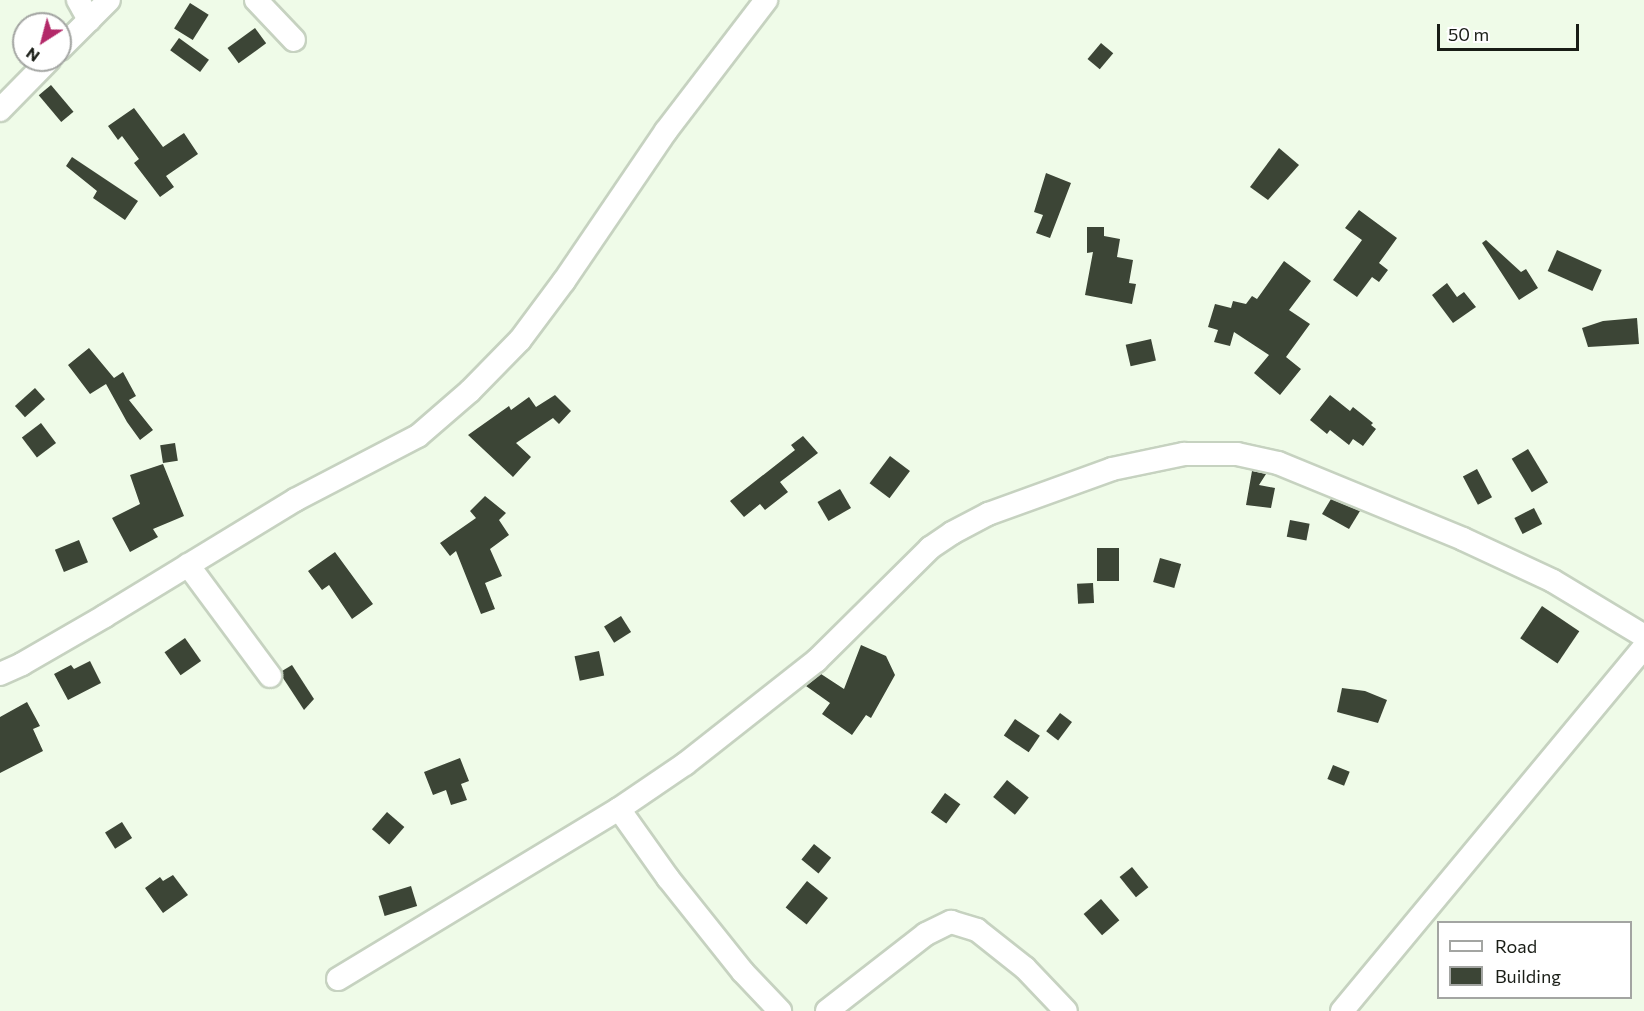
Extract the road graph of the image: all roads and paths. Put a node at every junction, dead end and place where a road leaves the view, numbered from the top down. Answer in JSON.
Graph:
{"nodes":[{"id":1,"x":78,"y":0,"type":"edge"},
{"id":2,"x":109,"y":0,"type":"edge"},
{"id":3,"x":256,"y":0,"type":"edge"},
{"id":4,"x":766,"y":0,"type":"edge"},
{"id":5,"x":89,"y":20,"type":"junction"},
{"id":6,"x":72,"y":37,"type":"edge"},
{"id":7,"x":294,"y":40,"type":"dead end"},
{"id":8,"x":37,"y":72,"type":"edge"},
{"id":9,"x":0,"y":110,"type":"edge"},
{"id":10,"x":188,"y":565,"type":"junction"},
{"id":11,"x":1644,"y":636,"type":"edge"},
{"id":12,"x":1644,"y":647,"type":"edge"},
{"id":13,"x":0,"y":674,"type":"edge"},
{"id":14,"x":270,"y":676,"type":"dead end"},
{"id":15,"x":619,"y":809,"type":"junction"},
{"id":16,"x":338,"y":979,"type":"dead end"},
{"id":17,"x":780,"y":1011,"type":"edge"},
{"id":18,"x":826,"y":1011,"type":"edge"},
{"id":19,"x":1066,"y":1011,"type":"edge"},
{"id":20,"x":1341,"y":1011,"type":"edge"}],
"edges":[{"from":1,"to":5,"type":"street"},
{"from":2,"to":5,"type":"street"},
{"from":3,"to":7,"type":"street"},
{"from":4,"to":10,"type":"street"},
{"from":5,"to":6,"type":"street"},
{"from":8,"to":9,"type":"street"},
{"from":10,"to":13,"type":"street"},
{"from":10,"to":14,"type":"street"},
{"from":11,"to":15,"type":"street"},
{"from":12,"to":20,"type":"street"},
{"from":15,"to":16,"type":"street"},
{"from":15,"to":17,"type":"street"},
{"from":18,"to":19,"type":"street"}]}
